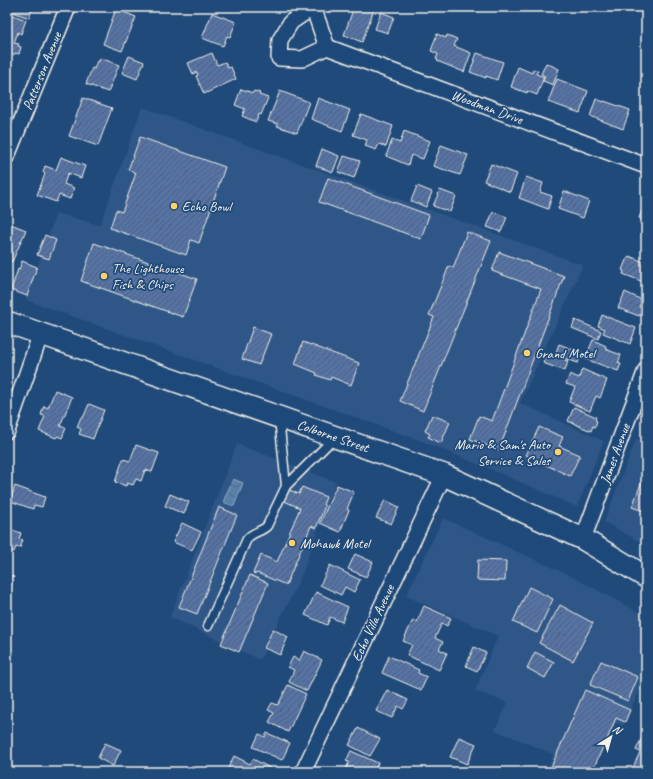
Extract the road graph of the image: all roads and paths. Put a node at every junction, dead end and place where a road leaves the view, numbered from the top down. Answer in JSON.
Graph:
{"nodes":[{"id":1,"x":68,"y":7,"type":"edge"},
{"id":2,"x":313,"y":7,"type":"edge"},
{"id":3,"x":327,"y":47,"type":"junction"},
{"id":4,"x":7,"y":156,"type":"edge"},
{"id":5,"x":646,"y":166,"type":"edge"},
{"id":6,"x":7,"y":322,"type":"edge"},
{"id":7,"x":41,"y":333,"type":"junction"},
{"id":8,"x":646,"y":370,"type":"edge"},
{"id":9,"x":279,"y":417,"type":"junction"},
{"id":10,"x":7,"y":431,"type":"edge"},
{"id":11,"x":335,"y":437,"type":"junction"},
{"id":12,"x":444,"y":475,"type":"junction"},
{"id":13,"x":286,"y":486,"type":"junction"},
{"id":14,"x":583,"y":539,"type":"junction"},
{"id":15,"x":646,"y":577,"type":"edge"},
{"id":16,"x":208,"y":626,"type":"dead end"},
{"id":17,"x":303,"y":772,"type":"edge"}],
"edges":[{"from":1,"to":4,"type":"street","name":"Patterson Avenue"},
{"from":2,"to":3,"type":"street"},
{"from":2,"to":3,"type":"street"},
{"from":3,"to":5,"type":"street","name":"Woodman Drive"},
{"from":6,"to":7,"type":"main road","name":"Colborne Street"},
{"from":7,"to":9,"type":"main road","name":"Colborne Street"},
{"from":7,"to":10,"type":"street"},
{"from":8,"to":14,"type":"street","name":"James Avenue"},
{"from":9,"to":11,"type":"main road","name":"Colborne Street"},
{"from":9,"to":13,"type":"lane"},
{"from":11,"to":12,"type":"main road","name":"Colborne Street"},
{"from":11,"to":13,"type":"lane"},
{"from":12,"to":14,"type":"main road","name":"Colborne Street"},
{"from":12,"to":17,"type":"street","name":"Echo Villa Avenue"},
{"from":13,"to":16,"type":"lane"},
{"from":14,"to":15,"type":"main road","name":"Colborne Street"}]}
